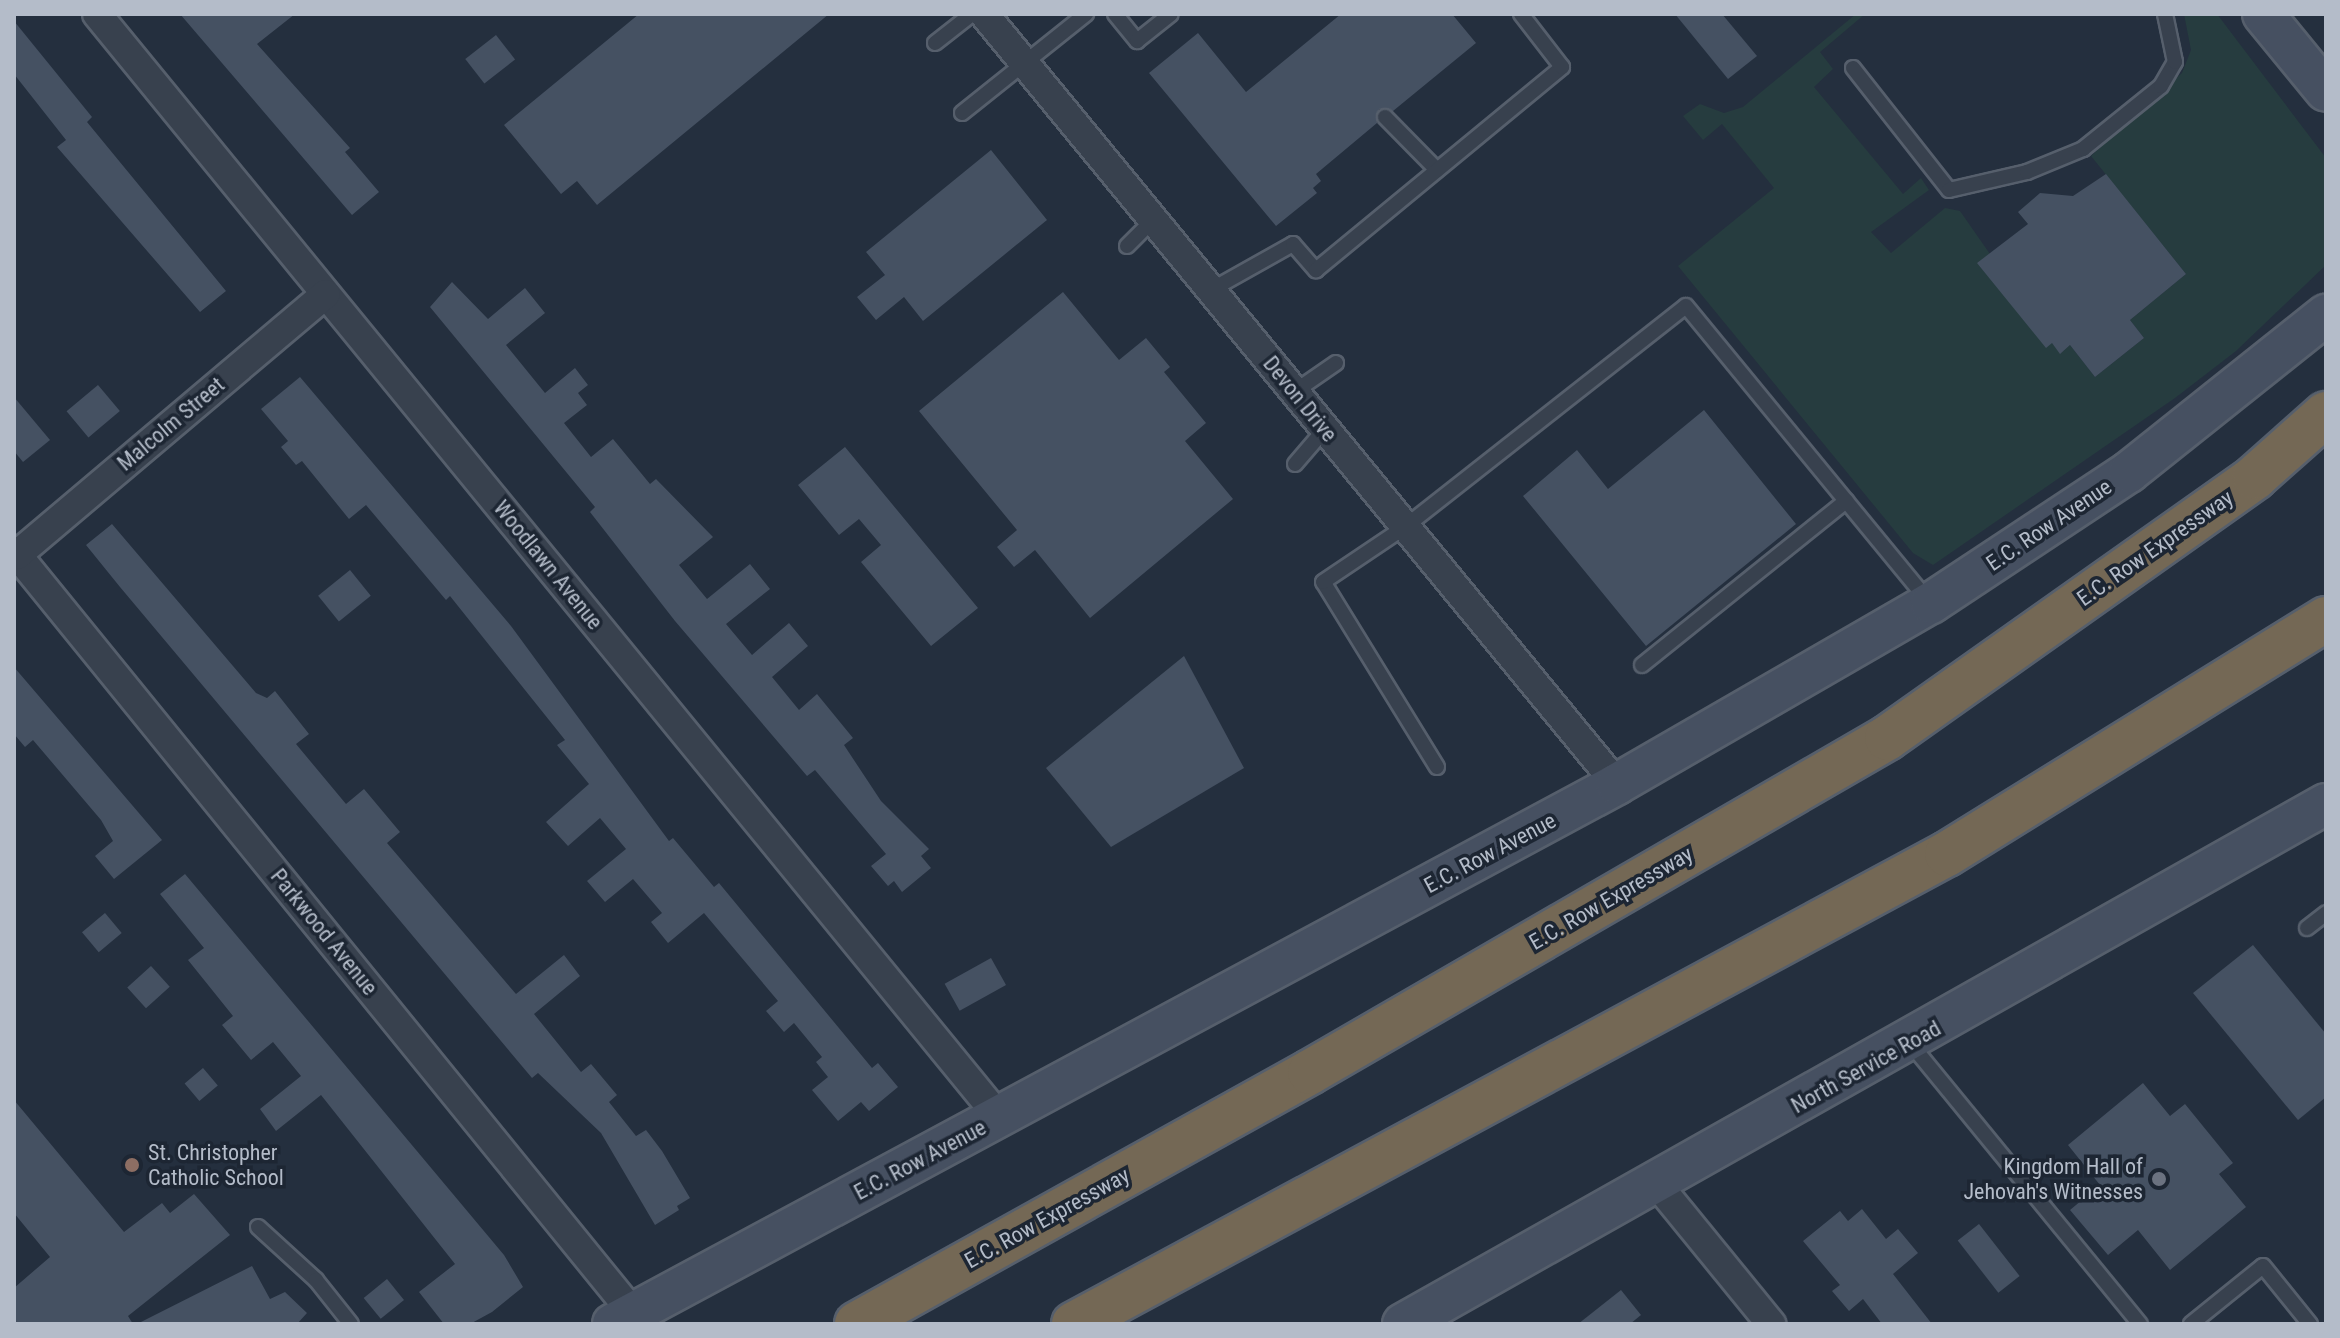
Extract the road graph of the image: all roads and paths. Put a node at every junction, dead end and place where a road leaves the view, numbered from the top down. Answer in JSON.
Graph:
{"nodes":[{"id":1,"x":97,"y":14,"type":"edge"},
{"id":2,"x":972,"y":14,"type":"edge"},
{"id":3,"x":984,"y":14,"type":"edge"},
{"id":4,"x":1086,"y":14,"type":"edge"},
{"id":5,"x":1115,"y":14,"type":"edge"},
{"id":6,"x":1171,"y":14,"type":"edge"},
{"id":7,"x":1521,"y":14,"type":"edge"},
{"id":8,"x":2165,"y":14,"type":"edge"},
{"id":9,"x":2263,"y":14,"type":"edge"},
{"id":10,"x":935,"y":43,"type":"dead end"},
{"id":11,"x":1024,"y":63,"type":"junction"},
{"id":12,"x":1853,"y":68,"type":"dead end"},
{"id":13,"x":2321,"y":73,"type":"edge"},
{"id":14,"x":962,"y":113,"type":"dead end"},
{"id":15,"x":1385,"y":117,"type":"dead end"},
{"id":16,"x":1437,"y":170,"type":"junction"},
{"id":17,"x":1153,"y":220,"type":"junction"},
{"id":18,"x":1127,"y":246,"type":"dead end"},
{"id":19,"x":1211,"y":290,"type":"junction"},
{"id":20,"x":326,"y":294,"type":"junction"},
{"id":21,"x":2326,"y":315,"type":"edge"},
{"id":22,"x":1336,"y":363,"type":"dead end"},
{"id":23,"x":1294,"y":392,"type":"junction"},
{"id":24,"x":2326,"y":414,"type":"edge"},
{"id":25,"x":1325,"y":429,"type":"junction"},
{"id":26,"x":1295,"y":464,"type":"dead end"},
{"id":27,"x":1846,"y":501,"type":"junction"},
{"id":28,"x":1405,"y":527,"type":"junction"},
{"id":29,"x":15,"y":553,"type":"edge"},
{"id":30,"x":1931,"y":603,"type":"junction"},
{"id":31,"x":2326,"y":619,"type":"edge"},
{"id":32,"x":1642,"y":665,"type":"dead end"},
{"id":33,"x":1437,"y":767,"type":"dead end"},
{"id":34,"x":1617,"y":784,"type":"junction"},
{"id":35,"x":2326,"y":804,"type":"edge"},
{"id":36,"x":2326,"y":913,"type":"edge"},
{"id":37,"x":2307,"y":928,"type":"dead end"},
{"id":38,"x":1910,"y":1043,"type":"junction"},
{"id":39,"x":999,"y":1117,"type":"junction"},
{"id":40,"x":1657,"y":1184,"type":"junction"},
{"id":41,"x":258,"y":1227,"type":"dead end"},
{"id":42,"x":623,"y":1318,"type":"edge"},
{"id":43,"x":351,"y":1324,"type":"edge"},
{"id":44,"x":857,"y":1324,"type":"edge"},
{"id":45,"x":1074,"y":1324,"type":"edge"},
{"id":46,"x":1403,"y":1324,"type":"edge"},
{"id":47,"x":1771,"y":1324,"type":"edge"},
{"id":48,"x":2140,"y":1324,"type":"edge"},
{"id":49,"x":2191,"y":1324,"type":"edge"},
{"id":50,"x":2310,"y":1324,"type":"edge"}],
"edges":[{"from":1,"to":20,"type":"street","name":"Woodlawn Avenue"},
{"from":2,"to":10,"type":"lane"},
{"from":3,"to":11,"type":"street","name":"Devon Drive"},
{"from":4,"to":11,"type":"lane"},
{"from":5,"to":6,"type":"lane"},
{"from":7,"to":16,"type":"lane"},
{"from":8,"to":12,"type":"lane"},
{"from":9,"to":13,"type":"street"},
{"from":11,"to":14,"type":"lane"},
{"from":11,"to":17,"type":"street","name":"Devon Drive"},
{"from":15,"to":16,"type":"lane"},
{"from":16,"to":19,"type":"lane"},
{"from":17,"to":18,"type":"lane"},
{"from":17,"to":19,"type":"street","name":"Devon Drive"},
{"from":19,"to":23,"type":"street","name":"Devon Drive"},
{"from":20,"to":29,"type":"street","name":"Malcolm Street"},
{"from":20,"to":39,"type":"street","name":"Woodlawn Avenue"},
{"from":21,"to":30,"type":"street","name":"E.C. Row Avenue"},
{"from":22,"to":23,"type":"lane"},
{"from":23,"to":25,"type":"street","name":"Devon Drive"},
{"from":24,"to":44,"type":"highway","name":"E.C. Row Expressway"},
{"from":25,"to":26,"type":"lane"},
{"from":25,"to":28,"type":"street","name":"Devon Drive"},
{"from":27,"to":28,"type":"lane"},
{"from":27,"to":30,"type":"lane"},
{"from":27,"to":32,"type":"lane"},
{"from":28,"to":33,"type":"lane"},
{"from":28,"to":34,"type":"street","name":"Devon Drive"},
{"from":29,"to":42,"type":"street","name":"Parkwood Avenue"},
{"from":30,"to":34,"type":"street","name":"E.C. Row Avenue"},
{"from":31,"to":45,"type":"highway"},
{"from":34,"to":39,"type":"street","name":"E.C. Row Avenue"},
{"from":35,"to":38,"type":"street","name":"North Service Road"},
{"from":36,"to":37,"type":"lane"},
{"from":38,"to":40,"type":"street","name":"North Service Road"},
{"from":38,"to":48,"type":"lane"},
{"from":39,"to":42,"type":"street","name":"E.C. Row Avenue"},
{"from":40,"to":46,"type":"street","name":"North Service Road"},
{"from":40,"to":47,"type":"street"},
{"from":41,"to":43,"type":"lane"},
{"from":49,"to":50,"type":"lane"}]}
